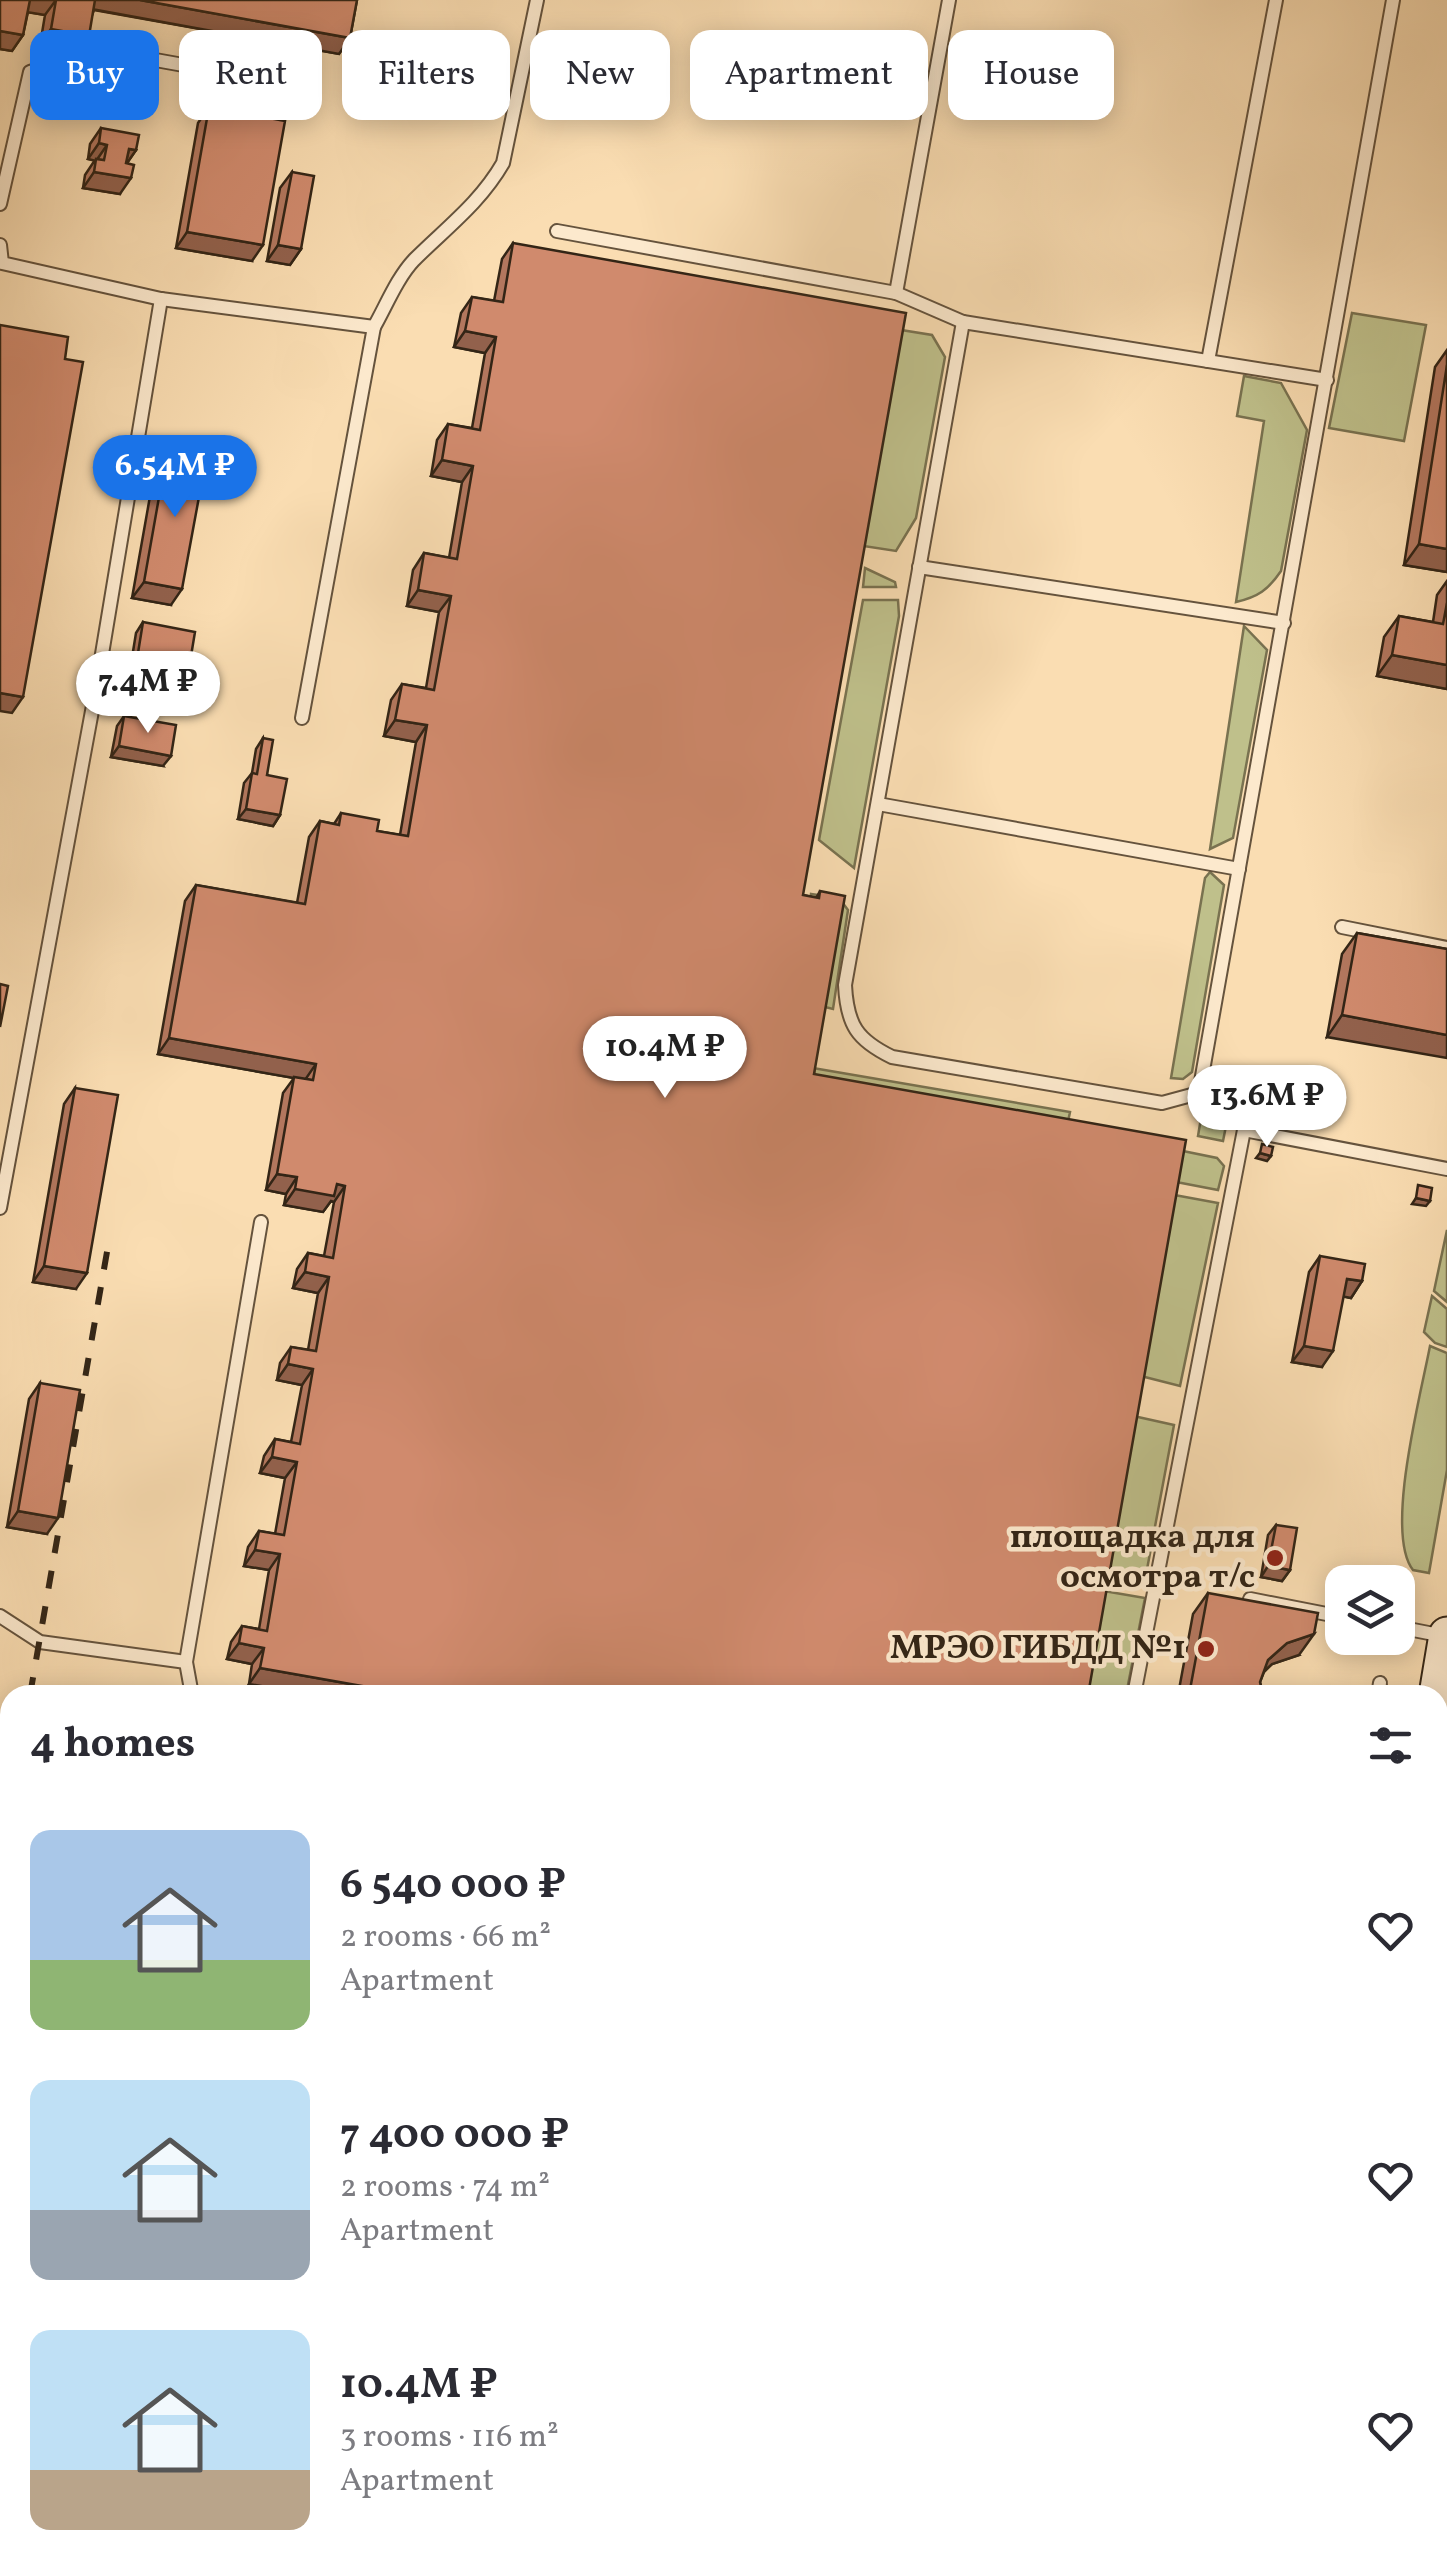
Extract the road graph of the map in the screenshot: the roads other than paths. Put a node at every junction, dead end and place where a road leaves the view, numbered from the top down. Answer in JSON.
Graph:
{"nodes":[{"id":1,"x":538,"y":0,"type":"edge"},
{"id":2,"x":949,"y":0,"type":"edge"},
{"id":3,"x":1276,"y":0,"type":"edge"},
{"id":4,"x":1393,"y":0,"type":"edge"},
{"id":5,"x":179,"y":64,"type":"edge"},
{"id":6,"x":0,"y":204,"type":"edge"},
{"id":7,"x":557,"y":230,"type":"dead end"},
{"id":8,"x":0,"y":245,"type":"edge"},
{"id":9,"x":896,"y":293,"type":"junction"},
{"id":10,"x":161,"y":298,"type":"junction"},
{"id":11,"x":963,"y":322,"type":"junction"},
{"id":12,"x":374,"y":327,"type":"junction"},
{"id":13,"x":1208,"y":361,"type":"junction"},
{"id":14,"x":1328,"y":380,"type":"junction"},
{"id":15,"x":920,"y":567,"type":"junction"},
{"id":16,"x":1284,"y":623,"type":"junction"},
{"id":17,"x":302,"y":718,"type":"dead end"},
{"id":18,"x":878,"y":804,"type":"junction"},
{"id":19,"x":1240,"y":869,"type":"junction"},
{"id":20,"x":1342,"y":927,"type":"dead end"},
{"id":21,"x":1447,"y":948,"type":"edge"},
{"id":22,"x":1199,"y":1093,"type":"junction"},
{"id":23,"x":1244,"y":1130,"type":"junction"},
{"id":24,"x":1447,"y":1169,"type":"edge"},
{"id":25,"x":0,"y":1208,"type":"edge"},
{"id":26,"x":260,"y":1222,"type":"dead end"},
{"id":27,"x":1250,"y":1599,"type":"edge"},
{"id":28,"x":1325,"y":1614,"type":"edge"},
{"id":29,"x":0,"y":1616,"type":"edge"},
{"id":30,"x":1415,"y":1631,"type":"edge"},
{"id":31,"x":1447,"y":1636,"type":"edge"},
{"id":32,"x":186,"y":1662,"type":"junction"},
{"id":33,"x":190,"y":1685,"type":"edge"},
{"id":34,"x":1136,"y":1685,"type":"edge"},
{"id":35,"x":1438,"y":1685,"type":"edge"}],
"edges":[{"from":1,"to":12,"type":"lane"},
{"from":2,"to":9,"type":"lane"},
{"from":3,"to":13,"type":"lane"},
{"from":4,"to":14,"type":"lane"},
{"from":5,"to":6,"type":"lane"},
{"from":7,"to":9,"type":"lane"},
{"from":8,"to":10,"type":"lane"},
{"from":9,"to":11,"type":"lane"},
{"from":10,"to":12,"type":"lane"},
{"from":10,"to":25,"type":"lane"},
{"from":11,"to":13,"type":"lane"},
{"from":11,"to":15,"type":"lane"},
{"from":12,"to":17,"type":"lane"},
{"from":13,"to":14,"type":"lane"},
{"from":14,"to":16,"type":"lane"},
{"from":15,"to":16,"type":"lane"},
{"from":15,"to":18,"type":"lane"},
{"from":16,"to":19,"type":"lane"},
{"from":18,"to":19,"type":"lane"},
{"from":18,"to":22,"type":"lane"},
{"from":19,"to":22,"type":"lane"},
{"from":20,"to":21,"type":"lane"},
{"from":22,"to":23,"type":"lane"},
{"from":23,"to":24,"type":"lane"},
{"from":23,"to":34,"type":"lane"},
{"from":26,"to":32,"type":"lane"},
{"from":27,"to":28,"type":"lane"},
{"from":29,"to":32,"type":"lane"},
{"from":30,"to":31,"type":"lane"},
{"from":31,"to":35,"type":"street"},
{"from":32,"to":33,"type":"lane"}]}
